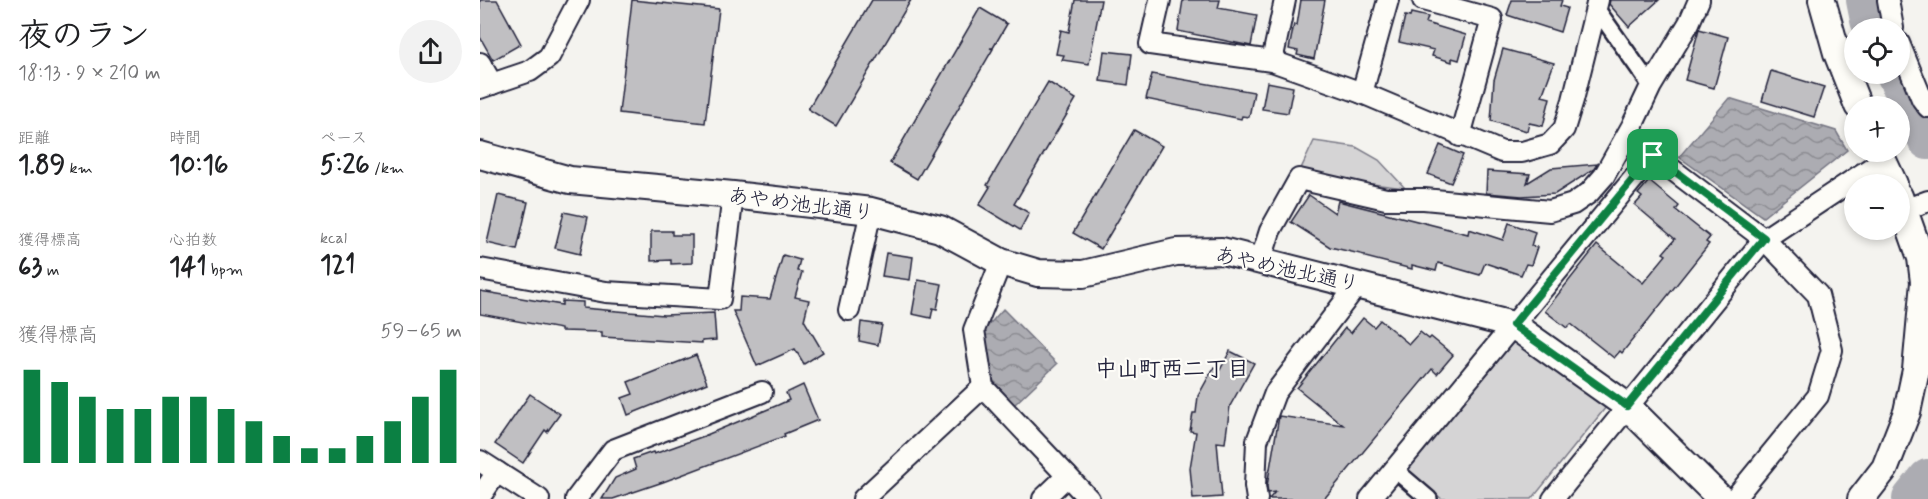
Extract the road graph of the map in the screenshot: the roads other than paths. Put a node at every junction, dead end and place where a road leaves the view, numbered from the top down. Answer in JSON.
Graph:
{"nodes":[{"id":1,"x":579,"y":0,"type":"edge"},
{"id":2,"x":1160,"y":0,"type":"edge"},
{"id":3,"x":1285,"y":0,"type":"edge"},
{"id":4,"x":1388,"y":0,"type":"edge"},
{"id":5,"x":1423,"y":0,"type":"edge"},
{"id":6,"x":1699,"y":0,"type":"edge"},
{"id":7,"x":1822,"y":0,"type":"edge"},
{"id":8,"x":1888,"y":0,"type":"edge"},
{"id":9,"x":1597,"y":4,"type":"edge"},
{"id":10,"x":1891,"y":18,"type":"edge"},
{"id":11,"x":1272,"y":61,"type":"junction"},
{"id":12,"x":480,"y":63,"type":"edge"},
{"id":13,"x":1910,"y":70,"type":"edge"},
{"id":14,"x":486,"y":86,"type":"edge"},
{"id":15,"x":1651,"y":86,"type":"junction"},
{"id":16,"x":1362,"y":93,"type":"junction"},
{"id":17,"x":1854,"y":96,"type":"edge"},
{"id":18,"x":1928,"y":107,"type":"edge"},
{"id":19,"x":1460,"y":136,"type":"junction"},
{"id":20,"x":480,"y":155,"type":"edge"},
{"id":21,"x":1872,"y":162,"type":"edge"},
{"id":22,"x":733,"y":195,"type":"junction"},
{"id":23,"x":1910,"y":202,"type":"edge"},
{"id":24,"x":871,"y":211,"type":"junction"},
{"id":25,"x":1764,"y":238,"type":"junction"},
{"id":26,"x":1263,"y":253,"type":"dead end"},
{"id":27,"x":1001,"y":262,"type":"junction"},
{"id":28,"x":480,"y":269,"type":"edge"},
{"id":29,"x":1358,"y":284,"type":"junction"},
{"id":30,"x":849,"y":310,"type":"dead end"},
{"id":31,"x":1513,"y":325,"type":"junction"},
{"id":32,"x":983,"y":387,"type":"junction"},
{"id":33,"x":762,"y":392,"type":"dead end"},
{"id":34,"x":1627,"y":406,"type":"junction"},
{"id":35,"x":480,"y":461,"type":"edge"},
{"id":36,"x":1394,"y":469,"type":"junction"},
{"id":37,"x":497,"y":472,"type":"junction"},
{"id":38,"x":1067,"y":476,"type":"junction"},
{"id":39,"x":480,"y":498,"type":"edge"},
{"id":40,"x":539,"y":499,"type":"edge"},
{"id":41,"x":576,"y":499,"type":"edge"},
{"id":42,"x":863,"y":499,"type":"edge"},
{"id":43,"x":1043,"y":499,"type":"edge"},
{"id":44,"x":1089,"y":499,"type":"edge"},
{"id":45,"x":1257,"y":499,"type":"edge"},
{"id":46,"x":1370,"y":499,"type":"edge"},
{"id":47,"x":1429,"y":499,"type":"edge"},
{"id":48,"x":1553,"y":499,"type":"edge"},
{"id":49,"x":1721,"y":499,"type":"edge"},
{"id":50,"x":1734,"y":499,"type":"edge"},
{"id":51,"x":1861,"y":499,"type":"edge"}],
"edges":[{"from":1,"to":14,"type":"street"},
{"from":2,"to":11,"type":"street"},
{"from":3,"to":11,"type":"street"},
{"from":4,"to":16,"type":"street"},
{"from":5,"to":19,"type":"street"},
{"from":6,"to":15,"type":"street"},
{"from":7,"to":17,"type":"street"},
{"from":8,"to":10,"type":"street"},
{"from":9,"to":15,"type":"street"},
{"from":9,"to":19,"type":"street"},
{"from":11,"to":16,"type":"street"},
{"from":12,"to":14,"type":"street"},
{"from":13,"to":18,"type":"street"},
{"from":15,"to":26,"type":"street"},
{"from":16,"to":19,"type":"street"},
{"from":20,"to":22,"type":"street","name":"あやめ池北通り"},
{"from":21,"to":25,"type":"street"},
{"from":22,"to":24,"type":"street","name":"あやめ池北通り"},
{"from":22,"to":28,"type":"street"},
{"from":23,"to":51,"type":"street"},
{"from":24,"to":27,"type":"street","name":"あやめ池北通り"},
{"from":24,"to":30,"type":"street"},
{"from":25,"to":31,"type":"street"},
{"from":25,"to":34,"type":"street"},
{"from":25,"to":50,"type":"street"},
{"from":27,"to":29,"type":"street","name":"あやめ池北通り"},
{"from":27,"to":32,"type":"street"},
{"from":29,"to":31,"type":"street","name":"あやめ池北通り"},
{"from":29,"to":45,"type":"street"},
{"from":31,"to":34,"type":"street","name":"あやめ池北通り"},
{"from":31,"to":36,"type":"street"},
{"from":32,"to":38,"type":"street"},
{"from":32,"to":42,"type":"street"},
{"from":33,"to":41,"type":"street"},
{"from":34,"to":48,"type":"street"},
{"from":34,"to":49,"type":"street","name":"あやめ池北通り"},
{"from":35,"to":37,"type":"street"},
{"from":36,"to":46,"type":"street"},
{"from":36,"to":47,"type":"street"},
{"from":37,"to":39,"type":"street"},
{"from":37,"to":40,"type":"street"},
{"from":38,"to":43,"type":"street"},
{"from":38,"to":44,"type":"street"}]}
